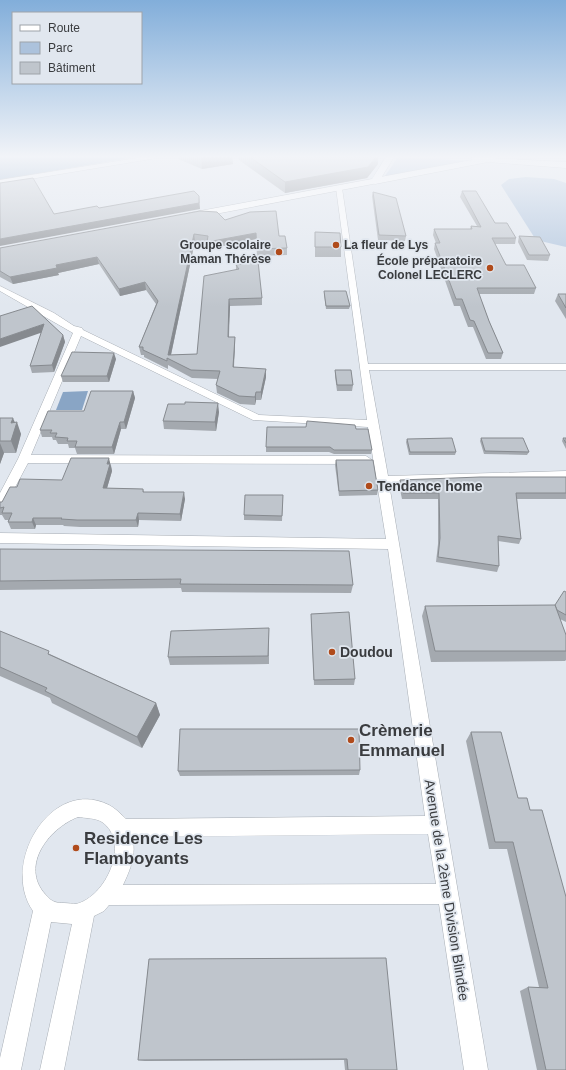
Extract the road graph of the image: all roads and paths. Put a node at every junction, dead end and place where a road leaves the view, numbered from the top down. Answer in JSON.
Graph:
{"nodes":[{"id":1,"x":239,"y":207,"type":"edge"},
{"id":2,"x":342,"y":207,"type":"edge"},
{"id":3,"x":180,"y":218,"type":"edge"},
{"id":4,"x":0,"y":288,"type":"edge"},
{"id":5,"x":79,"y":330,"type":"junction"},
{"id":6,"x":364,"y":367,"type":"junction"},
{"id":7,"x":566,"y":368,"type":"edge"},
{"id":8,"x":373,"y":424,"type":"junction"},
{"id":9,"x":24,"y":459,"type":"junction"},
{"id":10,"x":379,"y":460,"type":"junction"},
{"id":11,"x":566,"y":475,"type":"edge"},
{"id":12,"x":384,"y":480,"type":"junction"},
{"id":13,"x":0,"y":505,"type":"edge"},
{"id":14,"x":0,"y":538,"type":"edge"},
{"id":15,"x":394,"y":544,"type":"junction"},
{"id":16,"x":436,"y":825,"type":"junction"},
{"id":17,"x":120,"y":828,"type":"junction"},
{"id":18,"x":447,"y":894,"type":"junction"},
{"id":19,"x":107,"y":895,"type":"junction"},
{"id":20,"x":44,"y":908,"type":"junction"},
{"id":21,"x":85,"y":910,"type":"junction"},
{"id":22,"x":9,"y":1070,"type":"edge"},
{"id":23,"x":52,"y":1070,"type":"edge"},
{"id":24,"x":476,"y":1070,"type":"edge"}],
"edges":[{"from":1,"to":3,"type":"street"},
{"from":2,"to":6,"type":"street","name":"Avenue de la 2ème Division Blindée"},
{"from":4,"to":5,"type":"street"},
{"from":5,"to":8,"type":"street"},
{"from":5,"to":9,"type":"street"},
{"from":6,"to":7,"type":"street"},
{"from":6,"to":8,"type":"street","name":"Avenue de la 2ème Division Blindée"},
{"from":8,"to":10,"type":"street","name":"Avenue de la 2ème Division Blindée"},
{"from":9,"to":10,"type":"street"},
{"from":9,"to":13,"type":"street"},
{"from":10,"to":12,"type":"street","name":"Avenue de la 2ème Division Blindée"},
{"from":11,"to":12,"type":"street"},
{"from":12,"to":15,"type":"street","name":"Avenue de la 2ème Division Blindée"},
{"from":14,"to":15,"type":"street"},
{"from":15,"to":16,"type":"street","name":"Avenue de la 2ème Division Blindée"},
{"from":16,"to":17,"type":"street"},
{"from":16,"to":18,"type":"street","name":"Avenue de la 2ème Division Blindée"},
{"from":17,"to":19,"type":"street"},
{"from":17,"to":20,"type":"street"},
{"from":18,"to":19,"type":"street"},
{"from":18,"to":24,"type":"street","name":"Avenue de la 2ème Division Blindée"},
{"from":19,"to":21,"type":"street"},
{"from":20,"to":21,"type":"street"},
{"from":20,"to":22,"type":"street"},
{"from":21,"to":23,"type":"street"}]}
